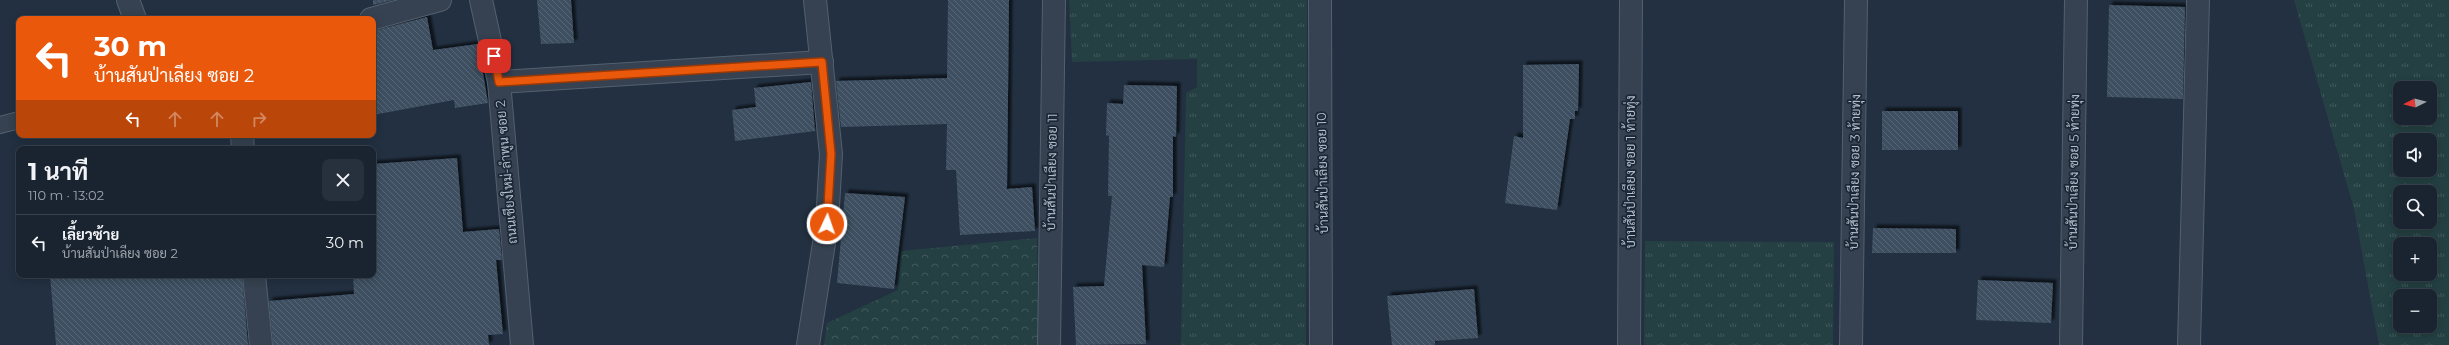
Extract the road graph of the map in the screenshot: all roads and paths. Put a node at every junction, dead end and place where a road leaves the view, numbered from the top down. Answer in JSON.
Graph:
{"nodes":[{"id":1,"x":128,"y":0,"type":"edge"},
{"id":2,"x":440,"y":0,"type":"edge"},
{"id":3,"x":481,"y":0,"type":"edge"},
{"id":4,"x":815,"y":0,"type":"edge"},
{"id":5,"x":1054,"y":0,"type":"edge"},
{"id":6,"x":1320,"y":0,"type":"edge"},
{"id":7,"x":1630,"y":0,"type":"edge"},
{"id":8,"x":1856,"y":0,"type":"edge"},
{"id":9,"x":2076,"y":0,"type":"edge"},
{"id":10,"x":2198,"y":0,"type":"edge"},
{"id":11,"x":134,"y":16,"type":"edge"},
{"id":12,"x":376,"y":18,"type":"edge"},
{"id":13,"x":822,"y":62,"type":"junction"},
{"id":14,"x":499,"y":82,"type":"junction"},
{"id":15,"x":16,"y":121,"type":"edge"},
{"id":16,"x":0,"y":125,"type":"edge"},
{"id":17,"x":254,"y":278,"type":"edge"},
{"id":18,"x":261,"y":345,"type":"edge"},
{"id":19,"x":522,"y":345,"type":"edge"},
{"id":20,"x":808,"y":345,"type":"edge"},
{"id":21,"x":1049,"y":345,"type":"edge"},
{"id":22,"x":1322,"y":345,"type":"edge"},
{"id":23,"x":1629,"y":345,"type":"edge"},
{"id":24,"x":1851,"y":345,"type":"edge"},
{"id":25,"x":2071,"y":345,"type":"edge"},
{"id":26,"x":2189,"y":345,"type":"edge"}],
"edges":[{"from":1,"to":11,"type":"street"},
{"from":2,"to":12,"type":"street"},
{"from":3,"to":14,"type":"street","name":"ถนนเชียงใหม่-ลำพูน ซอย 2"},
{"from":4,"to":13,"type":"street"},
{"from":5,"to":21,"type":"street","name":"บ้านสันป่าเลียง ซอย 11"},
{"from":6,"to":22,"type":"street","name":"บ้านสันป่าเลียง ซอย 10"},
{"from":7,"to":23,"type":"street","name":"บ้านสันป่าเลียง ซอย 1 ท้ายทุ่ง"},
{"from":8,"to":24,"type":"street","name":"บ้านสันป่าเลียง ซอย 3 ท้ายทุ่ง"},
{"from":9,"to":25,"type":"street","name":"บ้านสันป่าเลียง ซอย 5 ท้ายทุ่ง"},
{"from":10,"to":26,"type":"street"},
{"from":13,"to":14,"type":"street"},
{"from":13,"to":20,"type":"street"},
{"from":14,"to":19,"type":"street","name":"ถนนเชียงใหม่-ลำพูน ซอย 2"},
{"from":15,"to":16,"type":"lane"},
{"from":17,"to":18,"type":"street"}]}
